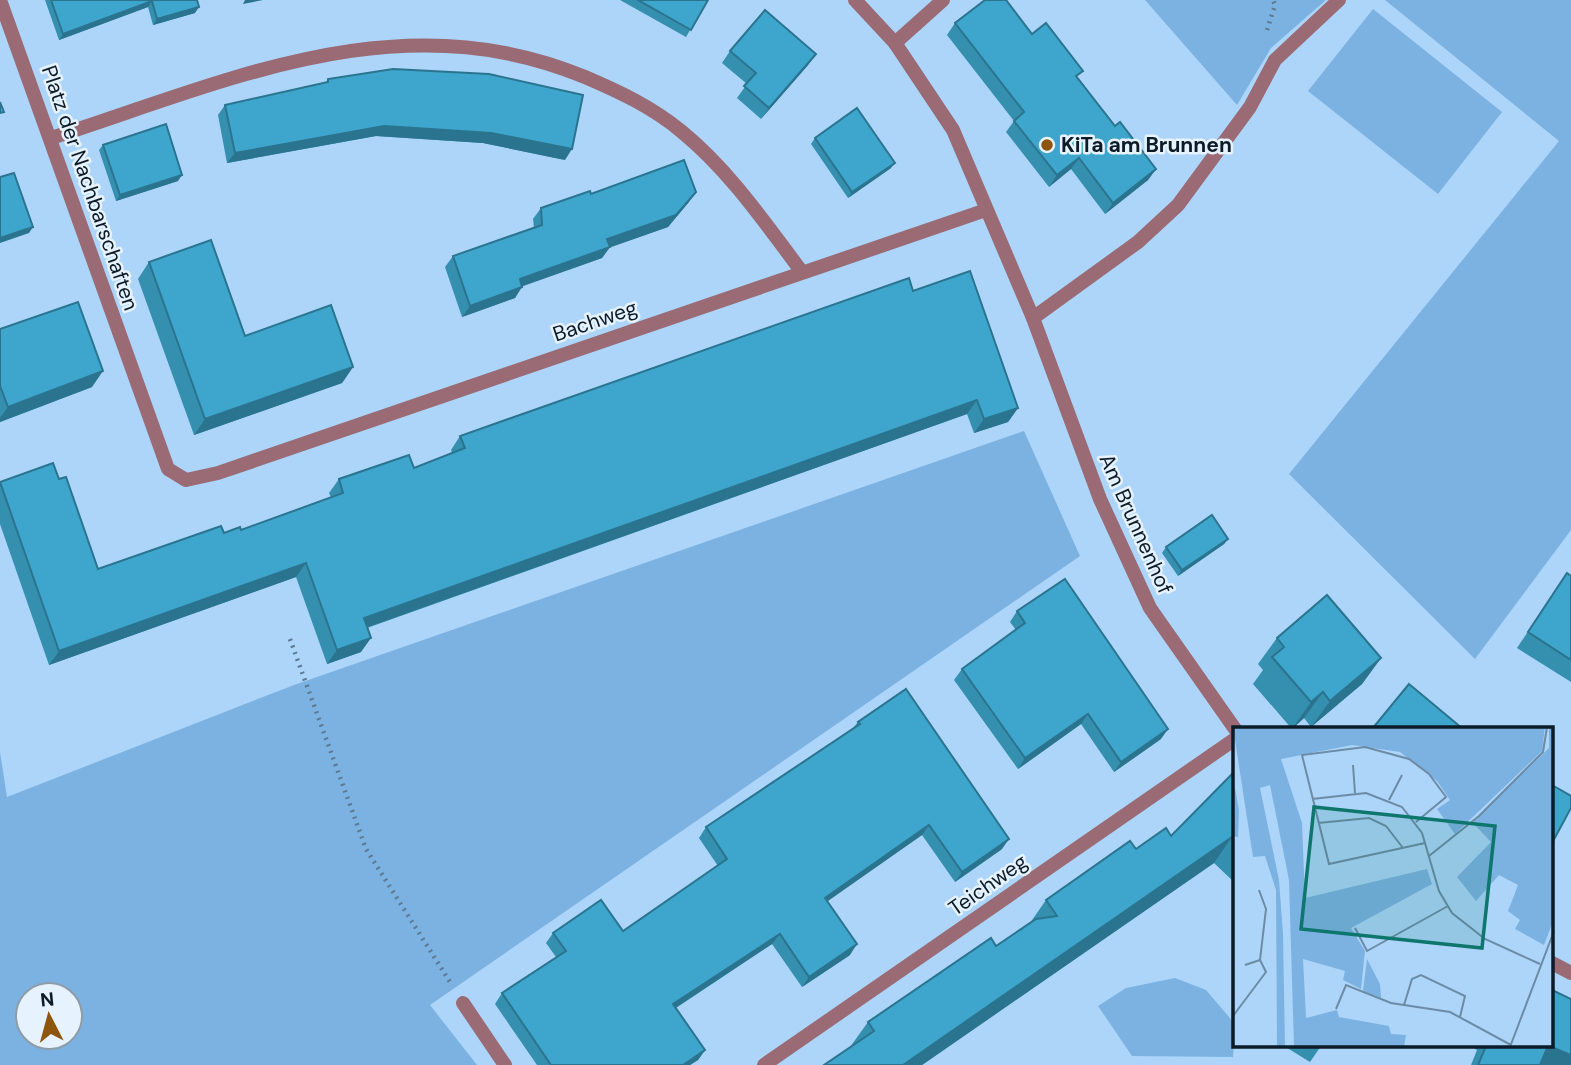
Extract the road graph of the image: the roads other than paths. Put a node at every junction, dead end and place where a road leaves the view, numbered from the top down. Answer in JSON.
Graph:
{"nodes":[{"id":1,"x":0,"y":0,"type":"edge"},
{"id":2,"x":855,"y":0,"type":"edge"},
{"id":3,"x":943,"y":0,"type":"edge"},
{"id":4,"x":1339,"y":0,"type":"edge"},
{"id":5,"x":895,"y":43,"type":"junction"},
{"id":6,"x":51,"y":138,"type":"junction"},
{"id":7,"x":986,"y":210,"type":"junction"},
{"id":8,"x":802,"y":272,"type":"junction"},
{"id":9,"x":1033,"y":317,"type":"junction"},
{"id":10,"x":218,"y":473,"type":"joint"},
{"id":11,"x":1234,"y":727,"type":"edge"},
{"id":12,"x":1233,"y":740,"type":"edge"},
{"id":13,"x":1554,"y":964,"type":"edge"},
{"id":14,"x":1571,"y":973,"type":"edge"},
{"id":15,"x":463,"y":1003,"type":"road end"},
{"id":16,"x":505,"y":1065,"type":"edge"},
{"id":17,"x":764,"y":1065,"type":"edge"}],
"edges":[{"from":1,"to":6,"type":"street","name":"Platz der Nachbarschaften"},
{"from":2,"to":5,"type":"street","name":"Am Brunnenhof"},
{"from":3,"to":5,"type":"street"},
{"from":4,"to":9,"type":"street"},
{"from":5,"to":7,"type":"street","name":"Am Brunnenhof"},
{"from":6,"to":8,"type":"street"},
{"from":6,"to":10,"type":"street","name":"Platz der Nachbarschaften"},
{"from":7,"to":8,"type":"street","name":"Bachweg"},
{"from":7,"to":9,"type":"street","name":"Am Brunnenhof"},
{"from":8,"to":10,"type":"street","name":"Bachweg"},
{"from":9,"to":11,"type":"street","name":"Am Brunnenhof"},
{"from":12,"to":17,"type":"street","name":"Teichweg"},
{"from":13,"to":14,"type":"street"},
{"from":15,"to":16,"type":"street"}]}
